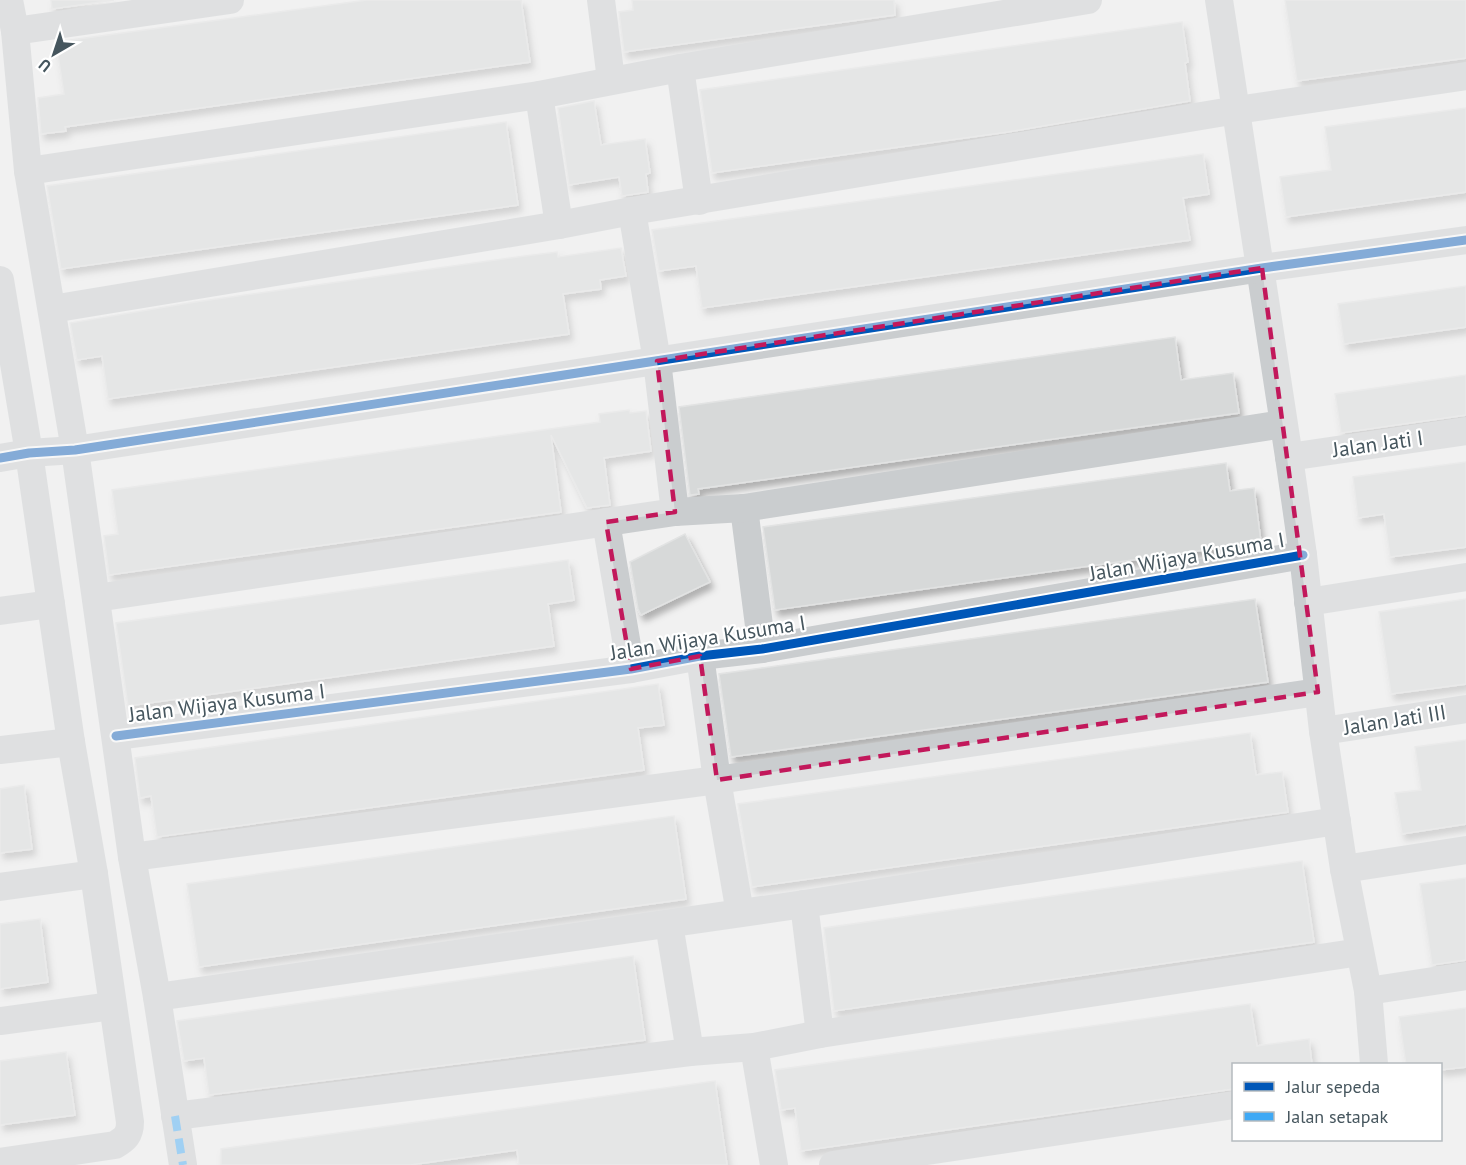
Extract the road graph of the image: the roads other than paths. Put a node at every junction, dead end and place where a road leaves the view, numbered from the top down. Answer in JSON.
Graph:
{"nodes":[{"id":1,"x":9,"y":0,"type":"edge"},
{"id":2,"x":230,"y":0,"type":"edge"},
{"id":3,"x":601,"y":0,"type":"edge"},
{"id":4,"x":1088,"y":0,"type":"edge"},
{"id":5,"x":1219,"y":0,"type":"edge"},
{"id":6,"x":15,"y":30,"type":"junction"},
{"id":7,"x":680,"y":68,"type":"junction"},
{"id":8,"x":1466,"y":76,"type":"edge"},
{"id":9,"x":611,"y":80,"type":"junction"},
{"id":10,"x":539,"y":95,"type":"junction"},
{"id":11,"x":1237,"y":110,"type":"junction"},
{"id":12,"x":28,"y":171,"type":"junction"},
{"id":13,"x":699,"y":201,"type":"junction"},
{"id":14,"x":632,"y":211,"type":"junction"},
{"id":15,"x":559,"y":225,"type":"junction"},
{"id":16,"x":1466,"y":240,"type":"edge"},
{"id":17,"x":1262,"y":268,"type":"junction"},
{"id":18,"x":0,"y":280,"type":"edge"},
{"id":19,"x":52,"y":309,"type":"junction"},
{"id":20,"x":3,"y":319,"type":"edge"},
{"id":21,"x":657,"y":361,"type":"junction"},
{"id":22,"x":1283,"y":424,"type":"junction"},
{"id":23,"x":1466,"y":431,"type":"edge"},
{"id":24,"x":75,"y":450,"type":"junction"},
{"id":25,"x":29,"y":453,"type":"junction"},
{"id":26,"x":1289,"y":457,"type":"junction"},
{"id":27,"x":0,"y":458,"type":"edge"},
{"id":28,"x":744,"y":508,"type":"junction"},
{"id":29,"x":675,"y":513,"type":"junction"},
{"id":30,"x":606,"y":522,"type":"junction"},
{"id":31,"x":1303,"y":555,"type":"junction"},
{"id":32,"x":1466,"y":577,"type":"edge"},
{"id":33,"x":96,"y":598,"type":"junction"},
{"id":34,"x":1308,"y":602,"type":"junction"},
{"id":35,"x":51,"y":604,"type":"junction"},
{"id":36,"x":0,"y":611,"type":"edge"},
{"id":37,"x":762,"y":649,"type":"junction"},
{"id":38,"x":700,"y":656,"type":"junction"},
{"id":39,"x":631,"y":669,"type":"junction"},
{"id":40,"x":1318,"y":692,"type":"junction"},
{"id":41,"x":1466,"y":709,"type":"edge"},
{"id":42,"x":1323,"y":731,"type":"junction"},
{"id":43,"x":116,"y":736,"type":"junction"},
{"id":44,"x":71,"y":742,"type":"junction"},
{"id":45,"x":0,"y":750,"type":"edge"},
{"id":46,"x":717,"y":780,"type":"junction"},
{"id":47,"x":1337,"y":821,"type":"junction"},
{"id":48,"x":1466,"y":850,"type":"edge"},
{"id":49,"x":132,"y":857,"type":"junction"},
{"id":50,"x":1344,"y":869,"type":"junction"},
{"id":51,"x":94,"y":874,"type":"junction"},
{"id":52,"x":0,"y":886,"type":"edge"},
{"id":53,"x":804,"y":904,"type":"junction"},
{"id":54,"x":740,"y":913,"type":"junction"},
{"id":55,"x":669,"y":924,"type":"junction"},
{"id":56,"x":1360,"y":952,"type":"junction"},
{"id":57,"x":1466,"y":976,"type":"edge"},
{"id":58,"x":1368,"y":991,"type":"junction"},
{"id":59,"x":157,"y":997,"type":"junction"},
{"id":60,"x":112,"y":1006,"type":"junction"},
{"id":61,"x":0,"y":1021,"type":"edge"},
{"id":62,"x":820,"y":1034,"type":"junction"},
{"id":63,"x":754,"y":1047,"type":"junction"},
{"id":64,"x":690,"y":1052,"type":"junction"},
{"id":65,"x":1374,"y":1063,"type":"edge"},
{"id":66,"x":1232,"y":1105,"type":"edge"},
{"id":67,"x":175,"y":1116,"type":"junction"},
{"id":68,"x":0,"y":1162,"type":"edge"},
{"id":69,"x":183,"y":1165,"type":"edge"},
{"id":70,"x":774,"y":1165,"type":"edge"},
{"id":71,"x":833,"y":1165,"type":"edge"}],
"edges":[{"from":1,"to":6,"type":"street"},
{"from":2,"to":6,"type":"street"},
{"from":3,"to":9,"type":"street"},
{"from":4,"to":7,"type":"street"},
{"from":5,"to":11,"type":"street"},
{"from":6,"to":12,"type":"street"},
{"from":7,"to":9,"type":"street"},
{"from":7,"to":13,"type":"street"},
{"from":8,"to":11,"type":"street"},
{"from":9,"to":10,"type":"street"},
{"from":10,"to":12,"type":"street"},
{"from":10,"to":15,"type":"street"},
{"from":11,"to":13,"type":"street"},
{"from":11,"to":17,"type":"street"},
{"from":12,"to":19,"type":"street"},
{"from":13,"to":14,"type":"street"},
{"from":14,"to":15,"type":"street"},
{"from":14,"to":21,"type":"street"},
{"from":15,"to":19,"type":"street"},
{"from":16,"to":17,"type":"street"},
{"from":17,"to":21,"type":"street"},
{"from":17,"to":22,"type":"street"},
{"from":18,"to":20,"type":"street"},
{"from":19,"to":24,"type":"street"},
{"from":20,"to":25,"type":"street"},
{"from":21,"to":24,"type":"street"},
{"from":21,"to":29,"type":"street"},
{"from":22,"to":26,"type":"street"},
{"from":22,"to":28,"type":"street"},
{"from":23,"to":26,"type":"street","name":"Jalan Jati I"},
{"from":24,"to":25,"type":"street"},
{"from":24,"to":33,"type":"street"},
{"from":25,"to":27,"type":"street"},
{"from":25,"to":35,"type":"street"},
{"from":26,"to":31,"type":"street"},
{"from":28,"to":29,"type":"street"},
{"from":28,"to":37,"type":"street"},
{"from":29,"to":30,"type":"street"},
{"from":30,"to":33,"type":"street"},
{"from":30,"to":39,"type":"street"},
{"from":31,"to":34,"type":"street"},
{"from":31,"to":37,"type":"street","name":"Jalan Wijaya Kusuma I"},
{"from":32,"to":34,"type":"street"},
{"from":33,"to":43,"type":"street"},
{"from":34,"to":40,"type":"street"},
{"from":35,"to":36,"type":"street"},
{"from":35,"to":44,"type":"street"},
{"from":37,"to":38,"type":"street","name":"Jalan Wijaya Kusuma I"},
{"from":38,"to":39,"type":"street","name":"Jalan Wijaya Kusuma I"},
{"from":38,"to":46,"type":"street"},
{"from":39,"to":43,"type":"street","name":"Jalan Wijaya Kusuma I"},
{"from":40,"to":42,"type":"street"},
{"from":40,"to":46,"type":"street"},
{"from":41,"to":42,"type":"street","name":"Jalan Jati III"},
{"from":42,"to":47,"type":"street"},
{"from":43,"to":49,"type":"street"},
{"from":44,"to":45,"type":"street"},
{"from":44,"to":51,"type":"street"},
{"from":46,"to":49,"type":"street"},
{"from":46,"to":54,"type":"street"},
{"from":47,"to":50,"type":"street"},
{"from":47,"to":53,"type":"street"},
{"from":48,"to":50,"type":"street"},
{"from":49,"to":59,"type":"street"},
{"from":50,"to":56,"type":"street"},
{"from":51,"to":52,"type":"street"},
{"from":51,"to":60,"type":"street"},
{"from":53,"to":54,"type":"street"},
{"from":53,"to":62,"type":"street"},
{"from":54,"to":55,"type":"street"},
{"from":55,"to":59,"type":"street"},
{"from":55,"to":64,"type":"street"},
{"from":56,"to":58,"type":"street"},
{"from":56,"to":62,"type":"street"},
{"from":57,"to":58,"type":"street"},
{"from":58,"to":65,"type":"street"},
{"from":59,"to":67,"type":"street"},
{"from":60,"to":61,"type":"street"},
{"from":60,"to":68,"type":"street"},
{"from":62,"to":63,"type":"street"},
{"from":63,"to":64,"type":"street"},
{"from":63,"to":70,"type":"street"},
{"from":64,"to":67,"type":"street"},
{"from":66,"to":71,"type":"street"},
{"from":67,"to":69,"type":"street"}]}
